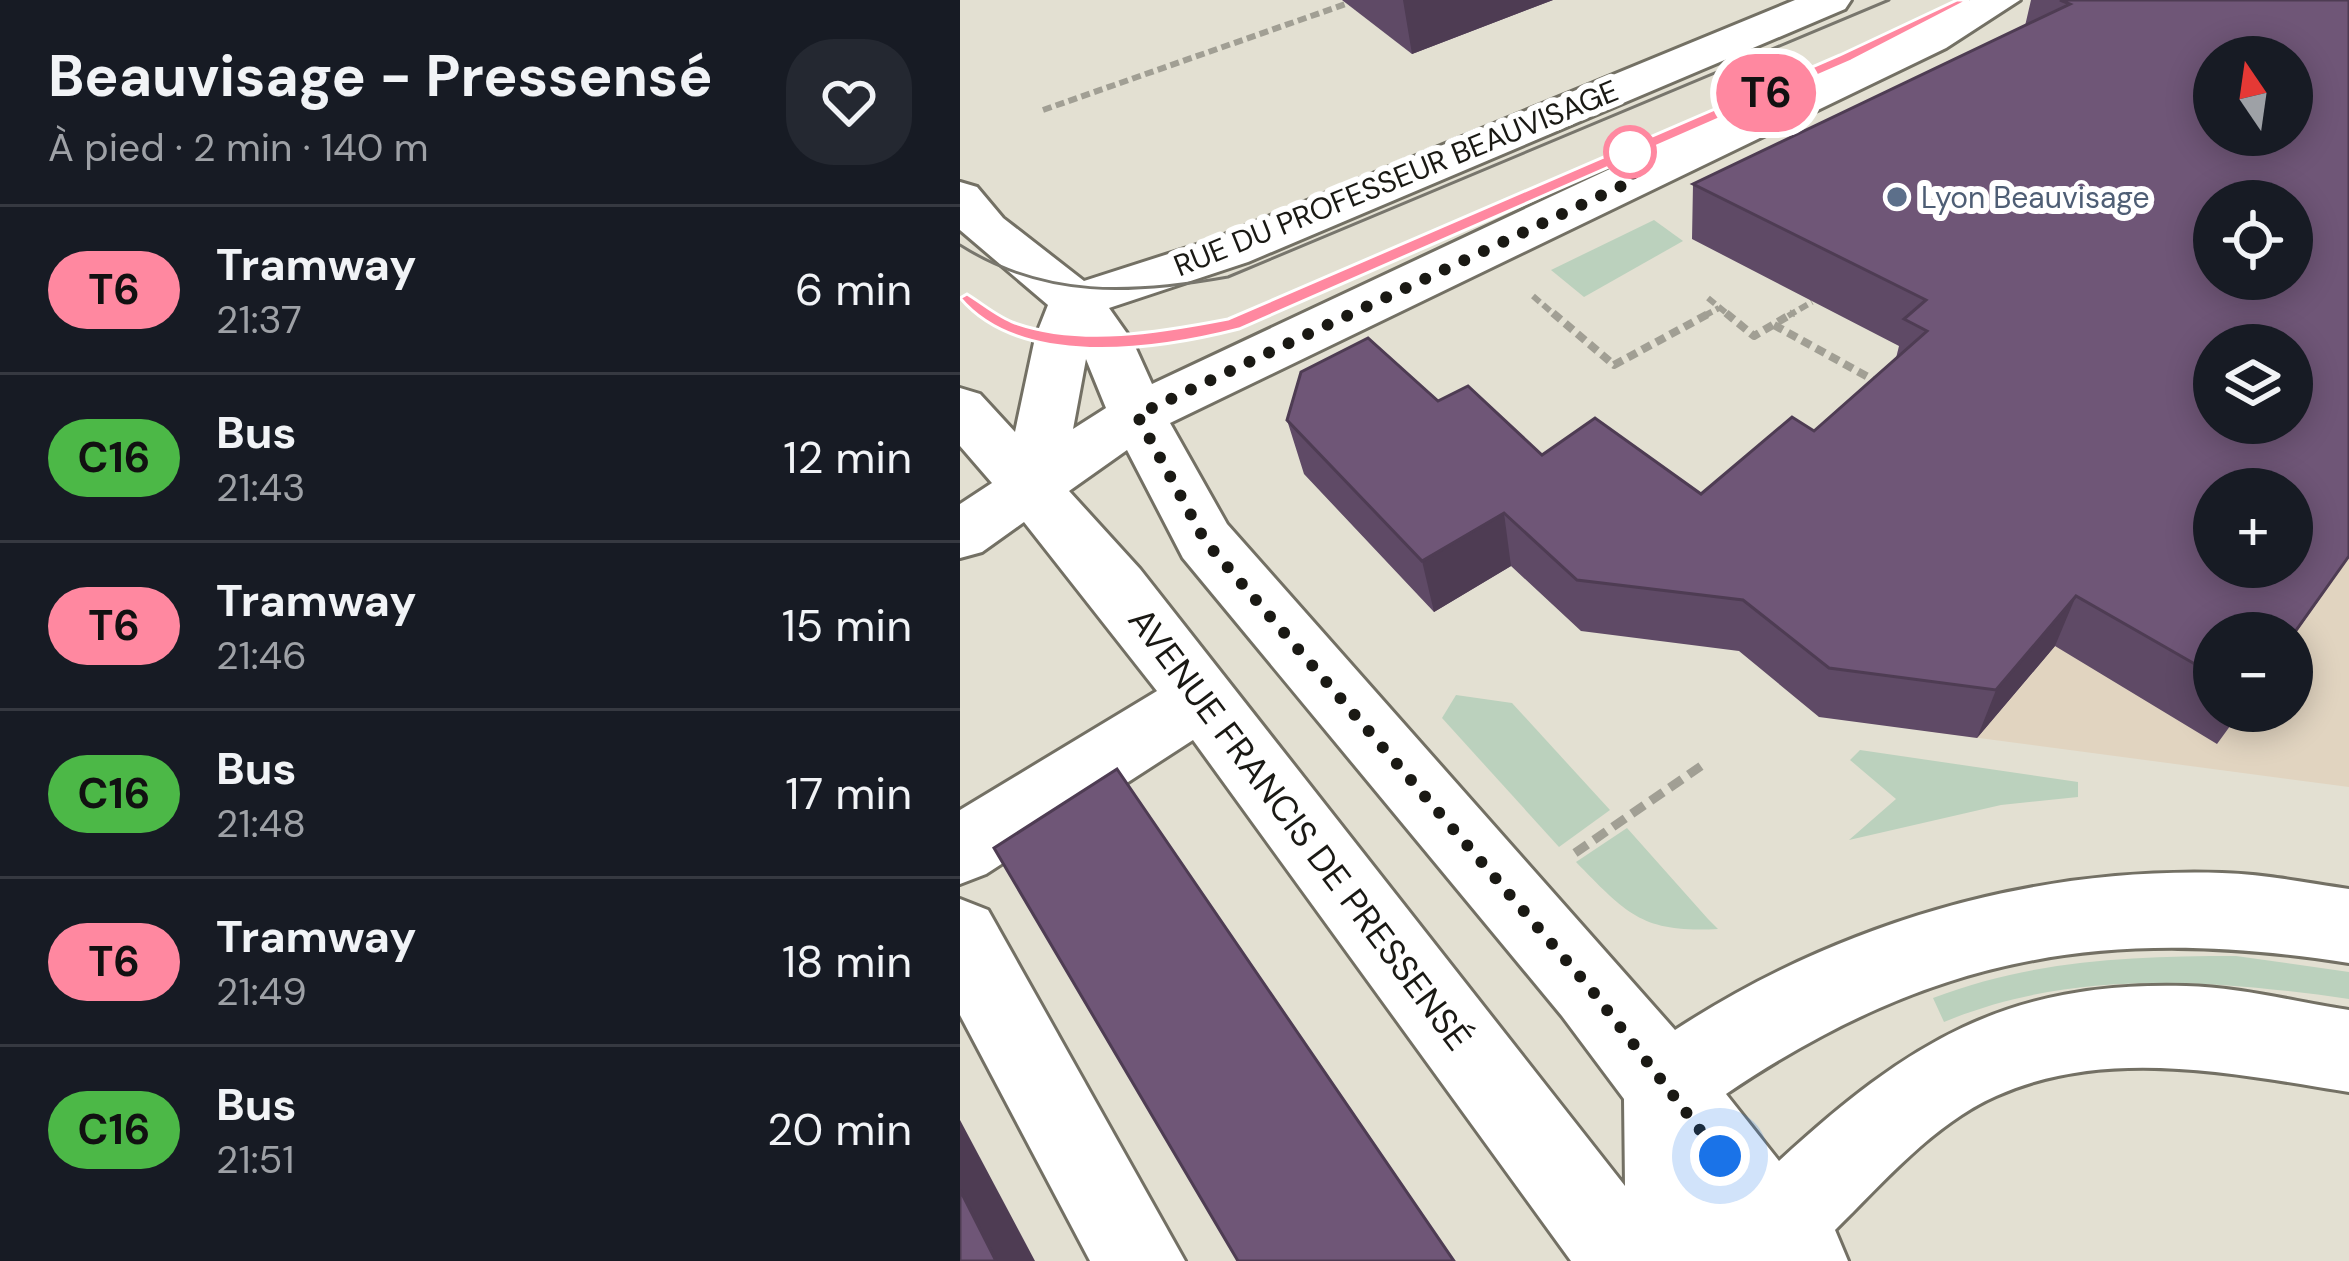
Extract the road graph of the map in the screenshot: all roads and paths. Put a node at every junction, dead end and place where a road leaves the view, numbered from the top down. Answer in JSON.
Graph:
{"nodes":[{"id":1,"x":1357,"y":0,"type":"edge"},
{"id":2,"x":1831,"y":0,"type":"edge"},
{"id":3,"x":2000,"y":0,"type":"edge"},
{"id":4,"x":1043,"y":110,"type":"dead end"},
{"id":5,"x":960,"y":197,"type":"edge"},
{"id":6,"x":1708,"y":298,"type":"dead end"},
{"id":7,"x":1076,"y":301,"type":"junction"},
{"id":8,"x":1812,"y":302,"type":"dead end"},
{"id":9,"x":1719,"y":308,"type":"junction"},
{"id":10,"x":1563,"y":321,"type":"dead end"},
{"id":11,"x":1774,"y":325,"type":"junction"},
{"id":12,"x":1885,"y":386,"type":"edge"},
{"id":13,"x":960,"y":408,"type":"edge"},
{"id":14,"x":1137,"y":415,"type":"junction"},
{"id":15,"x":1034,"y":489,"type":"junction"},
{"id":16,"x":960,"y":535,"type":"edge"},
{"id":17,"x":1198,"y":700,"type":"junction"},
{"id":18,"x":1704,"y":764,"type":"dead end"},
{"id":19,"x":960,"y":850,"type":"edge"},
{"id":20,"x":1572,"y":854,"type":"dead end"},
{"id":21,"x":2349,"y":926,"type":"edge"},
{"id":22,"x":960,"y":936,"type":"edge"},
{"id":23,"x":2349,"y":1051,"type":"edge"},
{"id":24,"x":1666,"y":1084,"type":"junction"},
{"id":25,"x":1771,"y":1250,"type":"edge"},
{"id":26,"x":1139,"y":1261,"type":"edge"},
{"id":27,"x":1627,"y":1261,"type":"edge"},
{"id":28,"x":1672,"y":1261,"type":"edge"}],
"edges":[{"from":1,"to":4,"type":"path"},
{"from":2,"to":7,"type":"street","name":"RUE DU PROFESSEUR BEAUVISAGE"},
{"from":3,"to":14,"type":"street"},
{"from":5,"to":7,"type":"street"},
{"from":6,"to":9,"type":"path"},
{"from":7,"to":14,"type":"street"},
{"from":7,"to":15,"type":"street"},
{"from":8,"to":11,"type":"path"},
{"from":9,"to":10,"type":"path"},
{"from":9,"to":11,"type":"path"},
{"from":11,"to":12,"type":"path"},
{"from":13,"to":15,"type":"street","name":"AVENUE FRANCIS DE PRESSENSÉ"},
{"from":14,"to":15,"type":"street"},
{"from":14,"to":24,"type":"street"},
{"from":15,"to":16,"type":"street"},
{"from":15,"to":17,"type":"street","name":"AVENUE FRANCIS DE PRESSENSÉ"},
{"from":17,"to":19,"type":"street"},
{"from":17,"to":27,"type":"street","name":"AVENUE FRANCIS DE PRESSENSÉ"},
{"from":18,"to":20,"type":"path"},
{"from":21,"to":24,"type":"street"},
{"from":22,"to":26,"type":"street"},
{"from":23,"to":25,"type":"street"},
{"from":24,"to":25,"type":"street"},
{"from":24,"to":28,"type":"street"}]}
